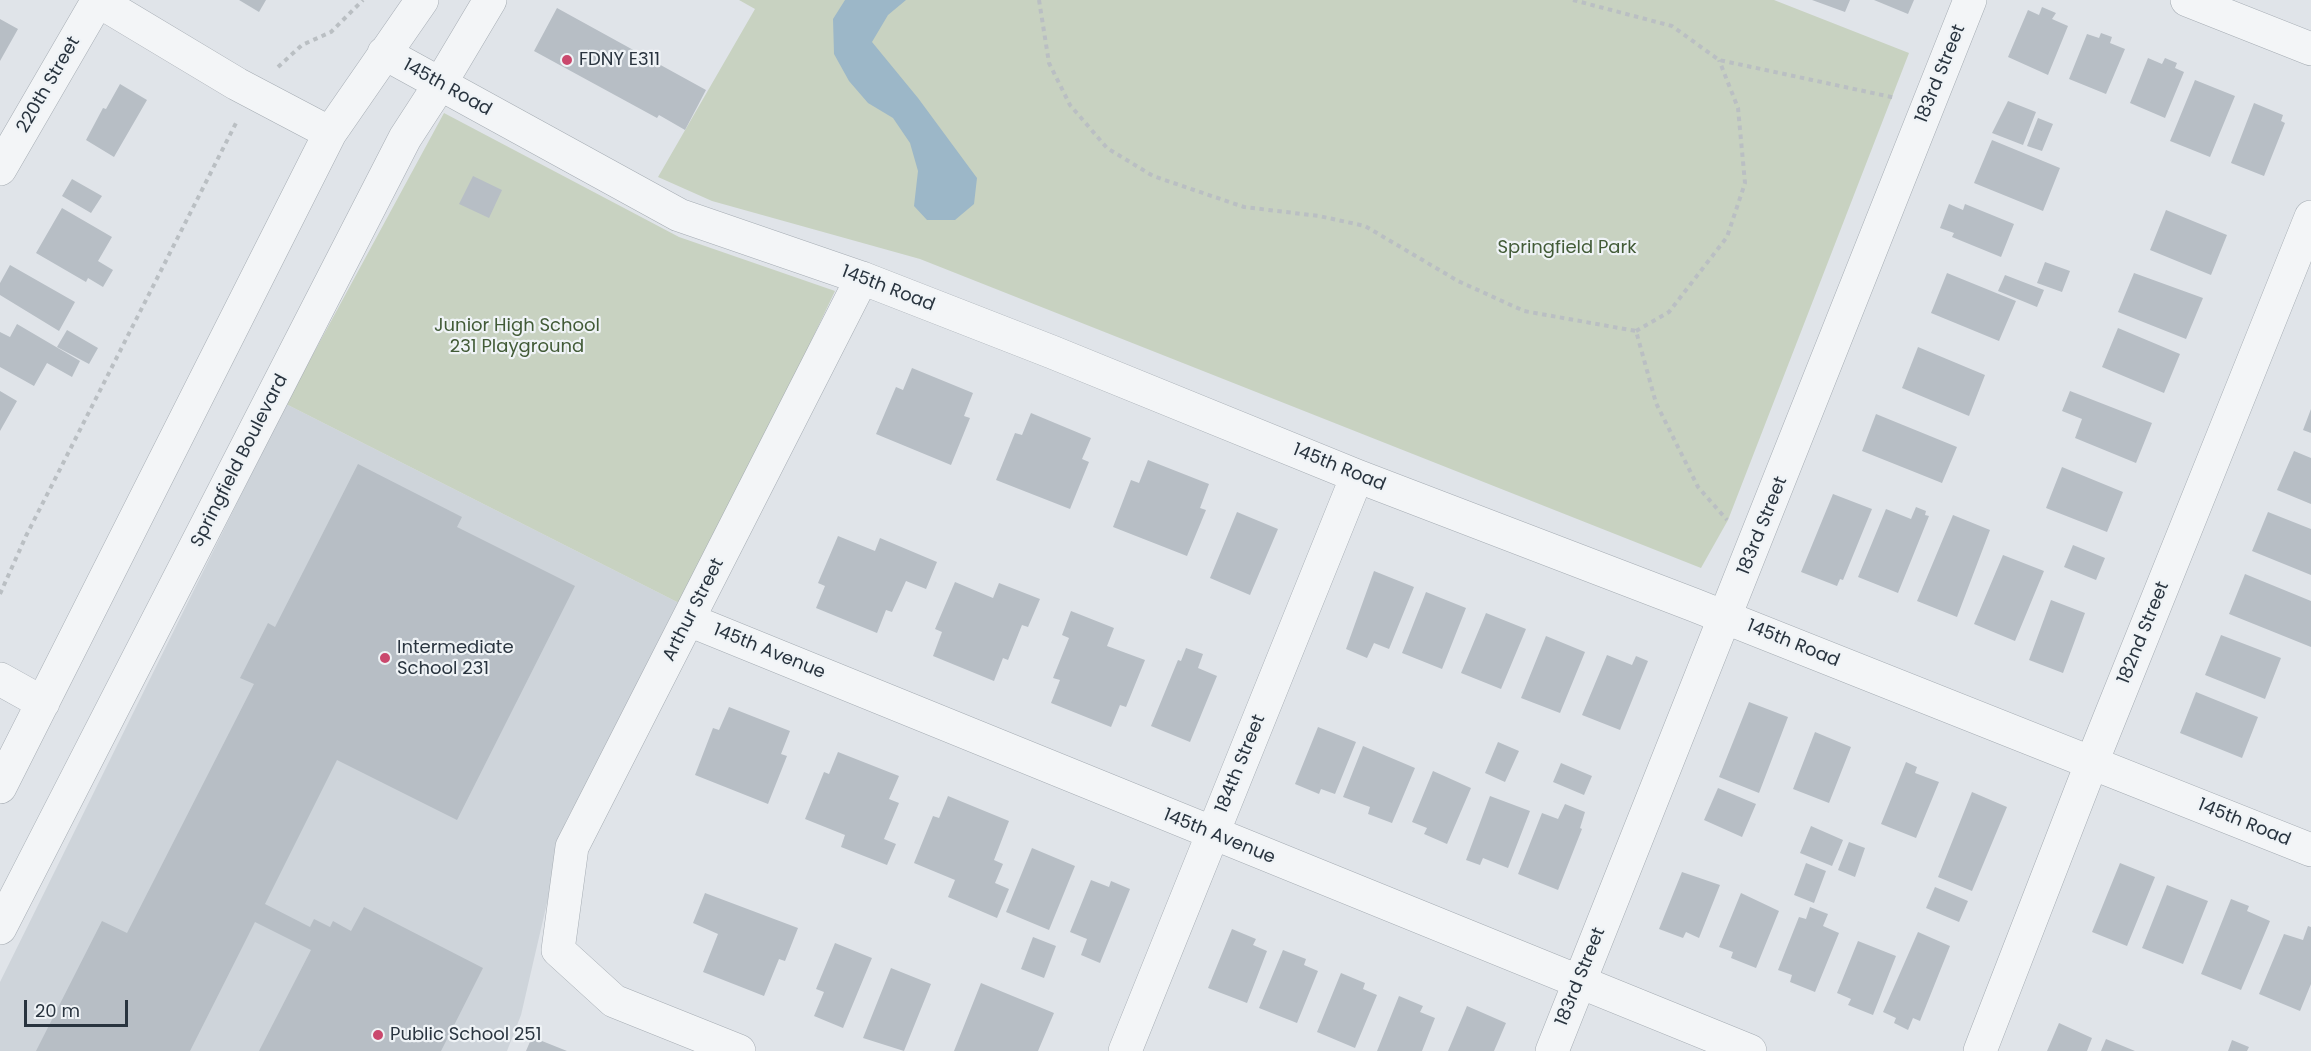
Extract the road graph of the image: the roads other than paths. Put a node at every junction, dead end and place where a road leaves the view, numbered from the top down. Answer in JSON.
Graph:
{"nodes":[{"id":1,"x":97,"y":0,"type":"edge"},
{"id":2,"x":422,"y":0,"type":"edge"},
{"id":3,"x":490,"y":0,"type":"edge"},
{"id":4,"x":1971,"y":0,"type":"edge"},
{"id":5,"x":2187,"y":0,"type":"edge"},
{"id":6,"x":2311,"y":49,"type":"edge"},
{"id":7,"x":384,"y":53,"type":"junction"},
{"id":8,"x":440,"y":84,"type":"junction"},
{"id":9,"x":330,"y":133,"type":"junction"},
{"id":10,"x":0,"y":169,"type":"edge"},
{"id":11,"x":2311,"y":217,"type":"edge"},
{"id":12,"x":862,"y":278,"type":"junction"},
{"id":13,"x":1357,"y":476,"type":"junction"},
{"id":14,"x":1726,"y":618,"type":"junction"},
{"id":15,"x":689,"y":620,"type":"junction"},
{"id":16,"x":0,"y":679,"type":"edge"},
{"id":17,"x":43,"y":703,"type":"junction"},
{"id":18,"x":2092,"y":762,"type":"junction"},
{"id":19,"x":0,"y":787,"type":"edge"},
{"id":20,"x":1212,"y":834,"type":"junction"},
{"id":21,"x":2311,"y":850,"type":"edge"},
{"id":22,"x":0,"y":928,"type":"edge"},
{"id":23,"x":1579,"y":982,"type":"junction"},
{"id":24,"x":739,"y":1051,"type":"edge"},
{"id":25,"x":1125,"y":1051,"type":"edge"},
{"id":26,"x":1552,"y":1051,"type":"edge"},
{"id":27,"x":1750,"y":1051,"type":"edge"},
{"id":28,"x":1980,"y":1051,"type":"edge"}],
"edges":[{"from":1,"to":9,"type":"street"},
{"from":1,"to":10,"type":"street","name":"220th Street"},
{"from":2,"to":7,"type":"street"},
{"from":3,"to":8,"type":"street","name":"Springfield Boulevard"},
{"from":4,"to":14,"type":"street","name":"183rd Street"},
{"from":5,"to":6,"type":"street"},
{"from":7,"to":8,"type":"street","name":"145th Road"},
{"from":7,"to":9,"type":"street"},
{"from":8,"to":12,"type":"street","name":"145th Road"},
{"from":8,"to":22,"type":"street","name":"Springfield Boulevard"},
{"from":9,"to":17,"type":"street"},
{"from":11,"to":18,"type":"street","name":"182nd Street"},
{"from":12,"to":13,"type":"street","name":"145th Road"},
{"from":12,"to":15,"type":"street","name":"Arthur Street"},
{"from":13,"to":14,"type":"street","name":"145th Road"},
{"from":13,"to":20,"type":"street","name":"184th Street"},
{"from":14,"to":18,"type":"street","name":"145th Road"},
{"from":14,"to":23,"type":"street","name":"183rd Street"},
{"from":15,"to":20,"type":"street","name":"145th Avenue"},
{"from":15,"to":24,"type":"street","name":"Arthur Street"},
{"from":16,"to":17,"type":"street"},
{"from":17,"to":19,"type":"street"},
{"from":18,"to":21,"type":"street","name":"145th Road"},
{"from":18,"to":28,"type":"street","name":"182nd Street"},
{"from":20,"to":23,"type":"street","name":"145th Avenue"},
{"from":20,"to":25,"type":"street","name":"184th Street"},
{"from":23,"to":26,"type":"street","name":"183rd Street"},
{"from":23,"to":27,"type":"street","name":"145th Avenue"}]}
